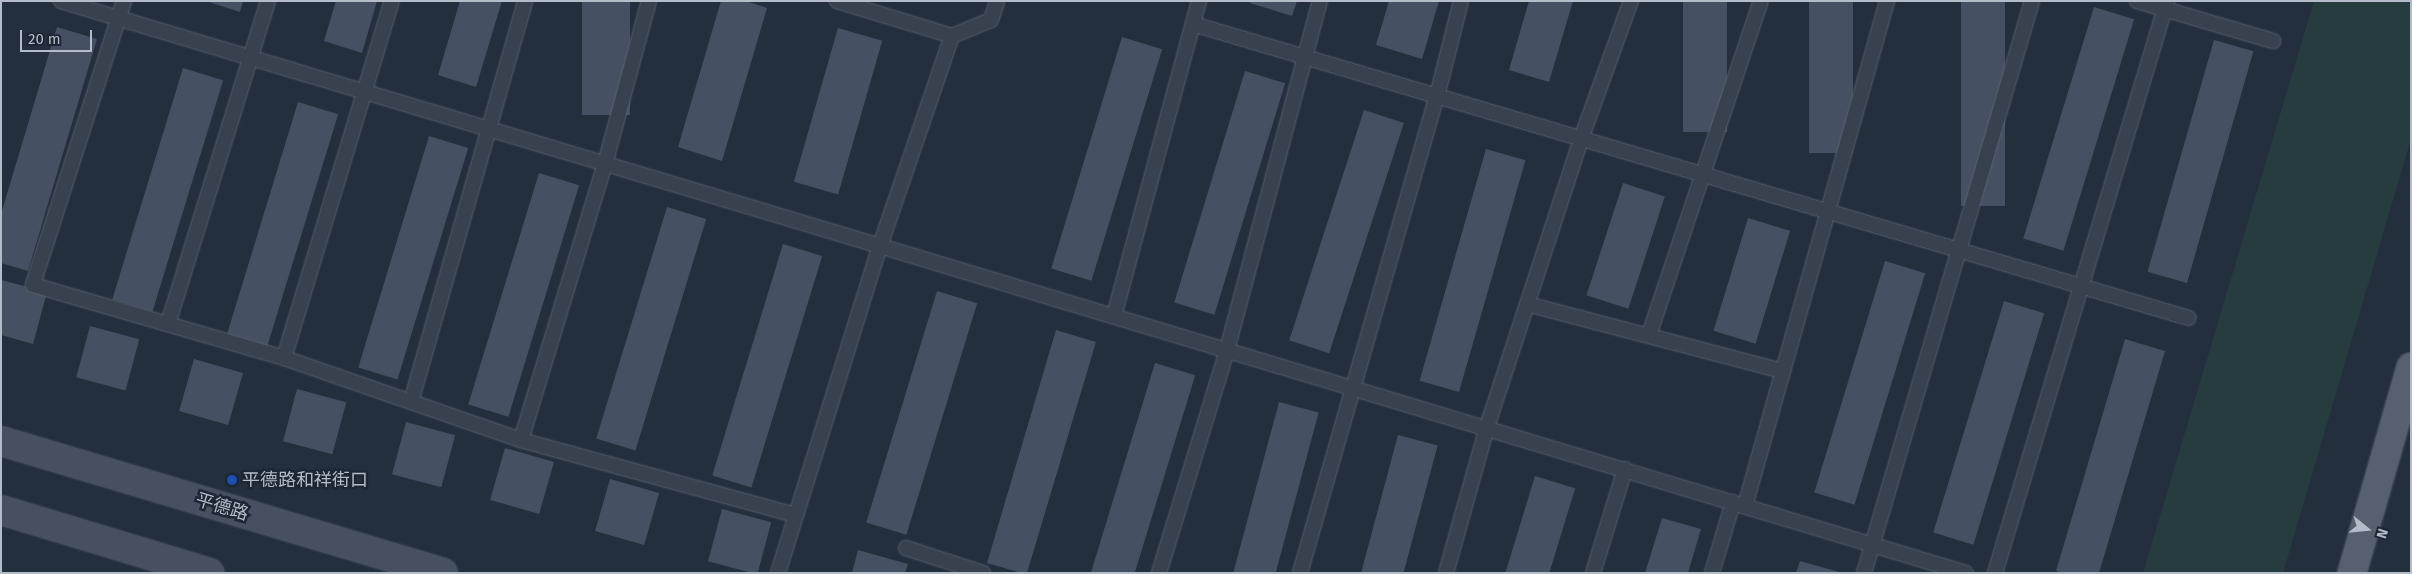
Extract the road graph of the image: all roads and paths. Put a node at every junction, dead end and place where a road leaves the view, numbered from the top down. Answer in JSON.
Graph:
{"nodes":[{"id":1,"x":61,"y":1,"type":"edge"},
{"id":2,"x":124,"y":1,"type":"edge"},
{"id":3,"x":268,"y":1,"type":"edge"},
{"id":4,"x":392,"y":1,"type":"edge"},
{"id":5,"x":526,"y":1,"type":"edge"},
{"id":6,"x":649,"y":1,"type":"edge"},
{"id":7,"x":837,"y":1,"type":"edge"},
{"id":8,"x":997,"y":1,"type":"edge"},
{"id":9,"x":1199,"y":1,"type":"edge"},
{"id":10,"x":1320,"y":1,"type":"edge"},
{"id":11,"x":1462,"y":1,"type":"edge"},
{"id":12,"x":1630,"y":1,"type":"edge"},
{"id":13,"x":1761,"y":1,"type":"edge"},
{"id":14,"x":1887,"y":1,"type":"edge"},
{"id":15,"x":2032,"y":1,"type":"edge"},
{"id":16,"x":2137,"y":1,"type":"edge"},
{"id":17,"x":2166,"y":5,"type":"edge"},
{"id":18,"x":118,"y":19,"type":"junction"},
{"id":19,"x":1193,"y":24,"type":"junction"},
{"id":20,"x":952,"y":36,"type":"junction"},
{"id":21,"x":2273,"y":41,"type":"dead end"},
{"id":22,"x":1305,"y":57,"type":"junction"},
{"id":23,"x":252,"y":58,"type":"junction"},
{"id":24,"x":364,"y":92,"type":"junction"},
{"id":25,"x":1437,"y":96,"type":"junction"},
{"id":26,"x":488,"y":128,"type":"junction"},
{"id":27,"x":1581,"y":139,"type":"junction"},
{"id":28,"x":605,"y":164,"type":"junction"},
{"id":29,"x":1704,"y":175,"type":"junction"},
{"id":30,"x":1827,"y":211,"type":"junction"},
{"id":31,"x":880,"y":246,"type":"junction"},
{"id":32,"x":1959,"y":250,"type":"junction"},
{"id":33,"x":2081,"y":286,"type":"junction"},
{"id":34,"x":1527,"y":304,"type":"junction"},
{"id":35,"x":1114,"y":316,"type":"junction"},
{"id":36,"x":2189,"y":318,"type":"dead end"},
{"id":37,"x":168,"y":324,"type":"junction"},
{"id":38,"x":1649,"y":335,"type":"junction"},
{"id":39,"x":1227,"y":350,"type":"junction"},
{"id":40,"x":284,"y":358,"type":"junction"},
{"id":41,"x":2411,"y":367,"type":"edge"},
{"id":42,"x":1783,"y":371,"type":"junction"},
{"id":43,"x":1353,"y":387,"type":"junction"},
{"id":44,"x":410,"y":402,"type":"junction"},
{"id":45,"x":1487,"y":427,"type":"junction"},
{"id":46,"x":521,"y":440,"type":"junction"},
{"id":47,"x":1,"y":441,"type":"edge"},
{"id":48,"x":1625,"y":469,"type":"junction"},
{"id":49,"x":1739,"y":504,"type":"junction"},
{"id":50,"x":1,"y":510,"type":"edge"},
{"id":51,"x":796,"y":515,"type":"junction"},
{"id":52,"x":1872,"y":544,"type":"junction"},
{"id":53,"x":906,"y":548,"type":"dead end"},
{"id":54,"x":210,"y":573,"type":"edge"},
{"id":55,"x":444,"y":573,"type":"edge"},
{"id":56,"x":778,"y":573,"type":"edge"},
{"id":57,"x":983,"y":573,"type":"edge"},
{"id":58,"x":1159,"y":573,"type":"edge"},
{"id":59,"x":1300,"y":573,"type":"edge"},
{"id":60,"x":1446,"y":573,"type":"edge"},
{"id":61,"x":1593,"y":573,"type":"edge"},
{"id":62,"x":1712,"y":573,"type":"edge"},
{"id":63,"x":1864,"y":573,"type":"edge"},
{"id":64,"x":1966,"y":573,"type":"edge"},
{"id":65,"x":1995,"y":573,"type":"edge"},
{"id":66,"x":2352,"y":573,"type":"edge"}],
"edges":[{"from":1,"to":18,"type":"lane"},
{"from":2,"to":18,"type":"lane"},
{"from":3,"to":23,"type":"lane"},
{"from":4,"to":24,"type":"lane"},
{"from":5,"to":26,"type":"lane"},
{"from":6,"to":28,"type":"lane"},
{"from":7,"to":20,"type":"lane"},
{"from":8,"to":20,"type":"lane"},
{"from":9,"to":19,"type":"lane"},
{"from":10,"to":22,"type":"lane"},
{"from":11,"to":25,"type":"lane"},
{"from":12,"to":27,"type":"lane"},
{"from":13,"to":29,"type":"lane"},
{"from":14,"to":30,"type":"lane"},
{"from":15,"to":32,"type":"lane"},
{"from":16,"to":17,"type":"lane"},
{"from":17,"to":21,"type":"lane"},
{"from":17,"to":33,"type":"lane"},
{"from":18,"to":23,"type":"lane"},
{"from":18,"to":37,"type":"lane"},
{"from":19,"to":22,"type":"lane"},
{"from":19,"to":35,"type":"lane"},
{"from":20,"to":31,"type":"lane"},
{"from":22,"to":25,"type":"lane"},
{"from":22,"to":39,"type":"lane"},
{"from":23,"to":24,"type":"lane"},
{"from":23,"to":37,"type":"lane"},
{"from":24,"to":26,"type":"lane"},
{"from":24,"to":40,"type":"lane"},
{"from":25,"to":27,"type":"lane"},
{"from":25,"to":43,"type":"lane"},
{"from":26,"to":28,"type":"lane"},
{"from":26,"to":44,"type":"lane"},
{"from":27,"to":29,"type":"lane"},
{"from":27,"to":34,"type":"lane"},
{"from":28,"to":31,"type":"lane"},
{"from":28,"to":46,"type":"lane"},
{"from":29,"to":30,"type":"lane"},
{"from":29,"to":38,"type":"lane"},
{"from":30,"to":32,"type":"lane"},
{"from":30,"to":42,"type":"lane"},
{"from":31,"to":35,"type":"lane"},
{"from":31,"to":51,"type":"lane"},
{"from":32,"to":33,"type":"lane"},
{"from":32,"to":52,"type":"lane"},
{"from":33,"to":36,"type":"lane"},
{"from":33,"to":65,"type":"lane"},
{"from":34,"to":38,"type":"lane"},
{"from":34,"to":45,"type":"lane"},
{"from":35,"to":39,"type":"lane"},
{"from":37,"to":40,"type":"lane"},
{"from":38,"to":42,"type":"lane"},
{"from":39,"to":43,"type":"lane"},
{"from":39,"to":58,"type":"lane"},
{"from":40,"to":44,"type":"lane"},
{"from":41,"to":66,"type":"main road"},
{"from":42,"to":49,"type":"lane"},
{"from":43,"to":45,"type":"lane"},
{"from":43,"to":59,"type":"lane"},
{"from":44,"to":46,"type":"lane"},
{"from":45,"to":48,"type":"lane"},
{"from":45,"to":60,"type":"lane"},
{"from":46,"to":51,"type":"lane"},
{"from":47,"to":55,"type":"main road","name":"平德路"},
{"from":48,"to":49,"type":"lane"},
{"from":48,"to":61,"type":"lane"},
{"from":49,"to":52,"type":"lane"},
{"from":49,"to":62,"type":"lane"},
{"from":50,"to":54,"type":"main road"},
{"from":51,"to":56,"type":"lane"},
{"from":52,"to":63,"type":"lane"},
{"from":52,"to":64,"type":"lane"},
{"from":53,"to":57,"type":"lane"}]}
